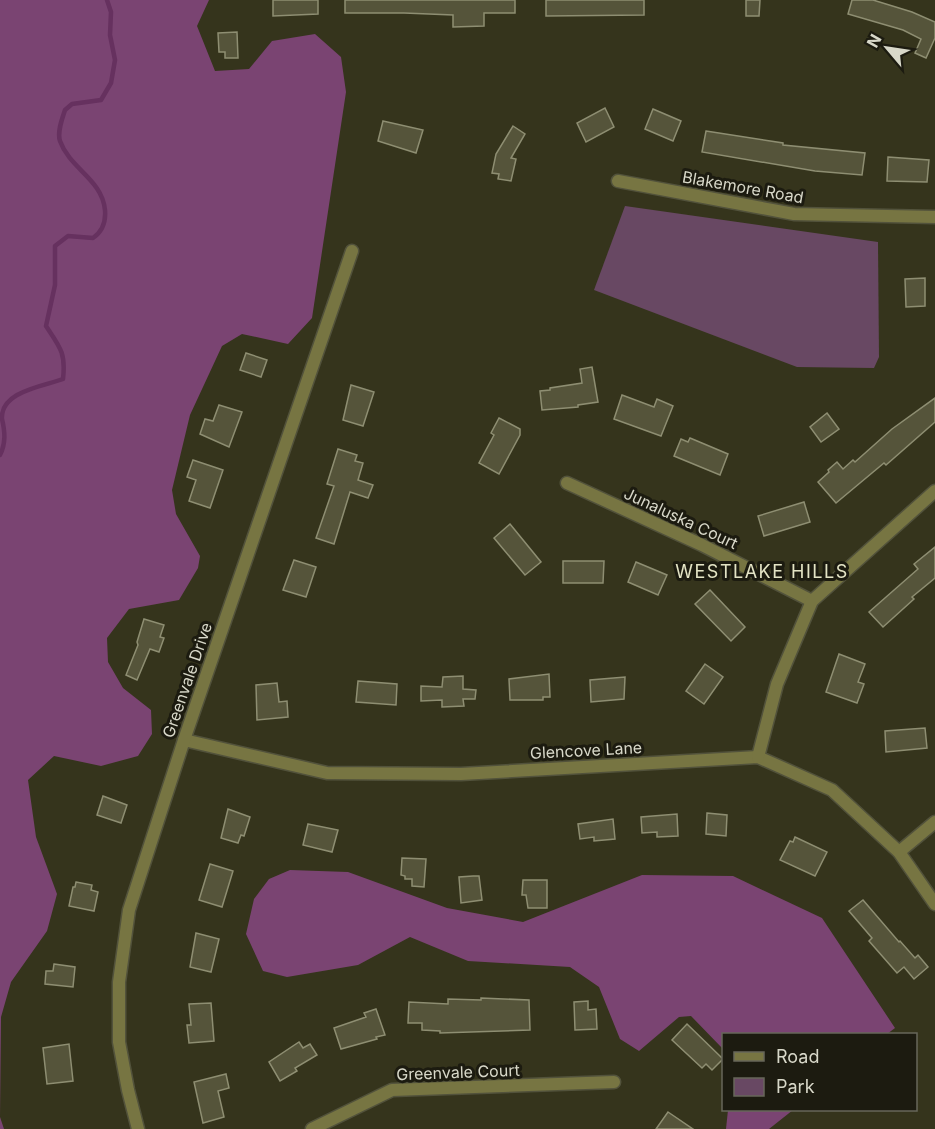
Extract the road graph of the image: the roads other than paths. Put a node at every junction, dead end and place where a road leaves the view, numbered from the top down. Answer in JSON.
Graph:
{"nodes":[{"id":1,"x":618,"y":182,"type":"dead end"},
{"id":2,"x":935,"y":217,"type":"edge"},
{"id":3,"x":352,"y":251,"type":"dead end"},
{"id":4,"x":567,"y":483,"type":"dead end"},
{"id":5,"x":935,"y":491,"type":"edge"},
{"id":6,"x":812,"y":601,"type":"junction"},
{"id":7,"x":184,"y":740,"type":"junction"},
{"id":8,"x":758,"y":757,"type":"junction"},
{"id":9,"x":935,"y":822,"type":"edge"},
{"id":10,"x":899,"y":852,"type":"junction"},
{"id":11,"x":935,"y":904,"type":"edge"},
{"id":12,"x":614,"y":1083,"type":"dead end"},
{"id":13,"x":138,"y":1129,"type":"edge"},
{"id":14,"x":312,"y":1129,"type":"edge"}],
"edges":[{"from":1,"to":2,"type":"street","name":"Blakemore Road"},
{"from":3,"to":7,"type":"street","name":"Greenvale Drive"},
{"from":4,"to":6,"type":"street","name":"Junaluska Court"},
{"from":5,"to":6,"type":"street"},
{"from":6,"to":8,"type":"street"},
{"from":7,"to":8,"type":"street","name":"Glencove Lane"},
{"from":7,"to":13,"type":"street","name":"Greenvale Drive"},
{"from":8,"to":10,"type":"street","name":"Glencove Lane"},
{"from":9,"to":10,"type":"street"},
{"from":10,"to":11,"type":"street","name":"Glencove Lane"},
{"from":12,"to":14,"type":"street","name":"Greenvale Court"}]}
